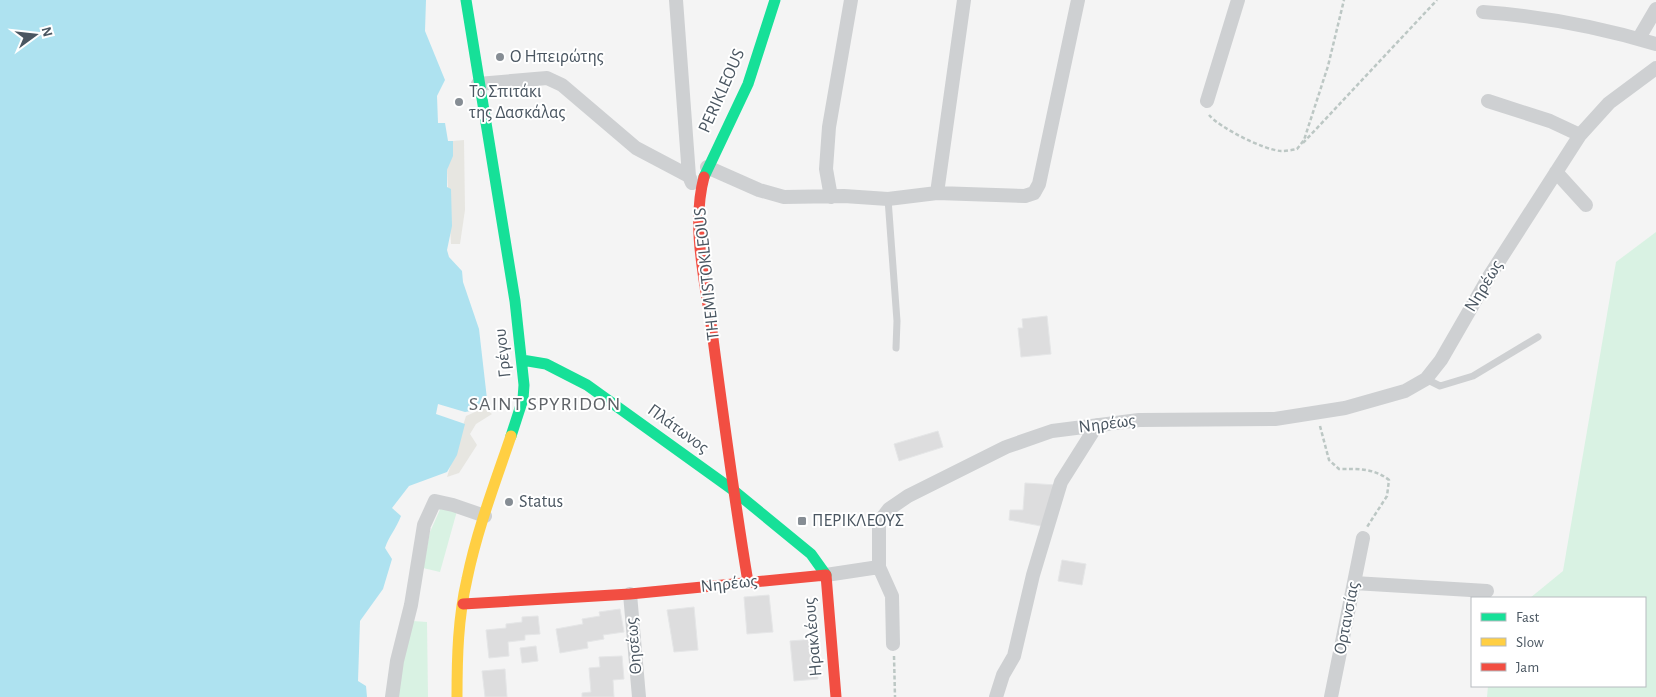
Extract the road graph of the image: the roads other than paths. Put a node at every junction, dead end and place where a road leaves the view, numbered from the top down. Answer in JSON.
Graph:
{"nodes":[{"id":1,"x":466,"y":0,"type":"edge"},
{"id":2,"x":676,"y":0,"type":"edge"},
{"id":3,"x":775,"y":0,"type":"edge"},
{"id":4,"x":851,"y":0,"type":"edge"},
{"id":5,"x":964,"y":0,"type":"edge"},
{"id":6,"x":1078,"y":0,"type":"edge"},
{"id":7,"x":1238,"y":0,"type":"edge"},
{"id":8,"x":1656,"y":9,"type":"edge"},
{"id":9,"x":1482,"y":12,"type":"dead end"},
{"id":10,"x":1639,"y":38,"type":"junction"},
{"id":11,"x":1656,"y":44,"type":"edge"},
{"id":12,"x":1656,"y":68,"type":"edge"},
{"id":13,"x":478,"y":84,"type":"junction"},
{"id":14,"x":1207,"y":101,"type":"road end"},
{"id":15,"x":1488,"y":102,"type":"dead end"},
{"id":16,"x":1580,"y":135,"type":"junction"},
{"id":17,"x":707,"y":167,"type":"junction"},
{"id":18,"x":1556,"y":172,"type":"junction"},
{"id":19,"x":689,"y":176,"type":"junction"},
{"id":20,"x":937,"y":193,"type":"junction"},
{"id":21,"x":699,"y":196,"type":"junction"},
{"id":22,"x":831,"y":197,"type":"junction"},
{"id":23,"x":888,"y":199,"type":"junction"},
{"id":24,"x":1586,"y":204,"type":"dead end"},
{"id":25,"x":1538,"y":337,"type":"dead end"},
{"id":26,"x":896,"y":348,"type":"dead end"},
{"id":27,"x":522,"y":360,"type":"junction"},
{"id":28,"x":1426,"y":379,"type":"junction"},
{"id":29,"x":1097,"y":425,"type":"junction"},
{"id":30,"x":733,"y":490,"type":"junction"},
{"id":31,"x":485,"y":516,"type":"junction"},
{"id":32,"x":1364,"y":538,"type":"road end"},
{"id":33,"x":880,"y":567,"type":"junction"},
{"id":34,"x":826,"y":574,"type":"junction"},
{"id":35,"x":748,"y":582,"type":"junction"},
{"id":36,"x":1354,"y":583,"type":"junction"},
{"id":37,"x":1486,"y":591,"type":"dead end"},
{"id":38,"x":630,"y":594,"type":"junction"},
{"id":39,"x":463,"y":604,"type":"junction"},
{"id":40,"x":893,"y":644,"type":"road end"},
{"id":41,"x":392,"y":697,"type":"edge"},
{"id":42,"x":457,"y":697,"type":"edge"},
{"id":43,"x":639,"y":697,"type":"edge"},
{"id":44,"x":836,"y":697,"type":"edge"},
{"id":45,"x":996,"y":697,"type":"edge"},
{"id":46,"x":1331,"y":697,"type":"edge"}],
"edges":[{"from":1,"to":13,"type":"main road","name":"Γρέγου"},
{"from":2,"to":19,"type":"street","name":"THEMISTOKLEOUS"},
{"from":3,"to":17,"type":"main road","name":"PERIKLEOUS"},
{"from":4,"to":22,"type":"street"},
{"from":5,"to":20,"type":"street"},
{"from":6,"to":20,"type":"street"},
{"from":7,"to":14,"type":"street"},
{"from":8,"to":10,"type":"street"},
{"from":9,"to":10,"type":"street"},
{"from":10,"to":11,"type":"street"},
{"from":12,"to":16,"type":"street","name":"Νηρέως"},
{"from":13,"to":19,"type":"street"},
{"from":13,"to":27,"type":"main road","name":"Γρέγου"},
{"from":15,"to":16,"type":"street"},
{"from":16,"to":18,"type":"street","name":"Νηρέως"},
{"from":17,"to":21,"type":"main road","name":"PERIKLEOUS"},
{"from":17,"to":22,"type":"street"},
{"from":18,"to":24,"type":"street"},
{"from":18,"to":28,"type":"street","name":"Νηρέως"},
{"from":19,"to":21,"type":"street","name":"THEMISTOKLEOUS"},
{"from":20,"to":23,"type":"street"},
{"from":21,"to":30,"type":"main road","name":"THEMISTOKLEOUS"},
{"from":22,"to":23,"type":"street"},
{"from":23,"to":26,"type":"lane"},
{"from":25,"to":28,"type":"lane"},
{"from":27,"to":30,"type":"main road","name":"Πλάτωνος"},
{"from":27,"to":31,"type":"main road","name":"Γρέγου"},
{"from":28,"to":29,"type":"street","name":"Νηρέως"},
{"from":29,"to":33,"type":"street","name":"Νηρέως"},
{"from":29,"to":45,"type":"street"},
{"from":30,"to":34,"type":"main road","name":"Πλάτωνος"},
{"from":30,"to":35,"type":"main road","name":"THEMISTOKLEOUS"},
{"from":31,"to":39,"type":"main road","name":"Γρέγου"},
{"from":31,"to":41,"type":"street"},
{"from":32,"to":36,"type":"street","name":"Ορτανσίας"},
{"from":33,"to":34,"type":"street","name":"Νηρέως"},
{"from":33,"to":40,"type":"street"},
{"from":34,"to":35,"type":"main road","name":"Νηρέως"},
{"from":34,"to":44,"type":"main road","name":"Ηρακλέους"},
{"from":35,"to":38,"type":"main road","name":"Νηρέως"},
{"from":36,"to":37,"type":"street"},
{"from":36,"to":46,"type":"street","name":"Ορτανσίας"},
{"from":38,"to":39,"type":"main road","name":"Νηρέως"},
{"from":38,"to":43,"type":"street","name":"Θησέως"},
{"from":39,"to":42,"type":"main road","name":"Γρέγου"}]}
